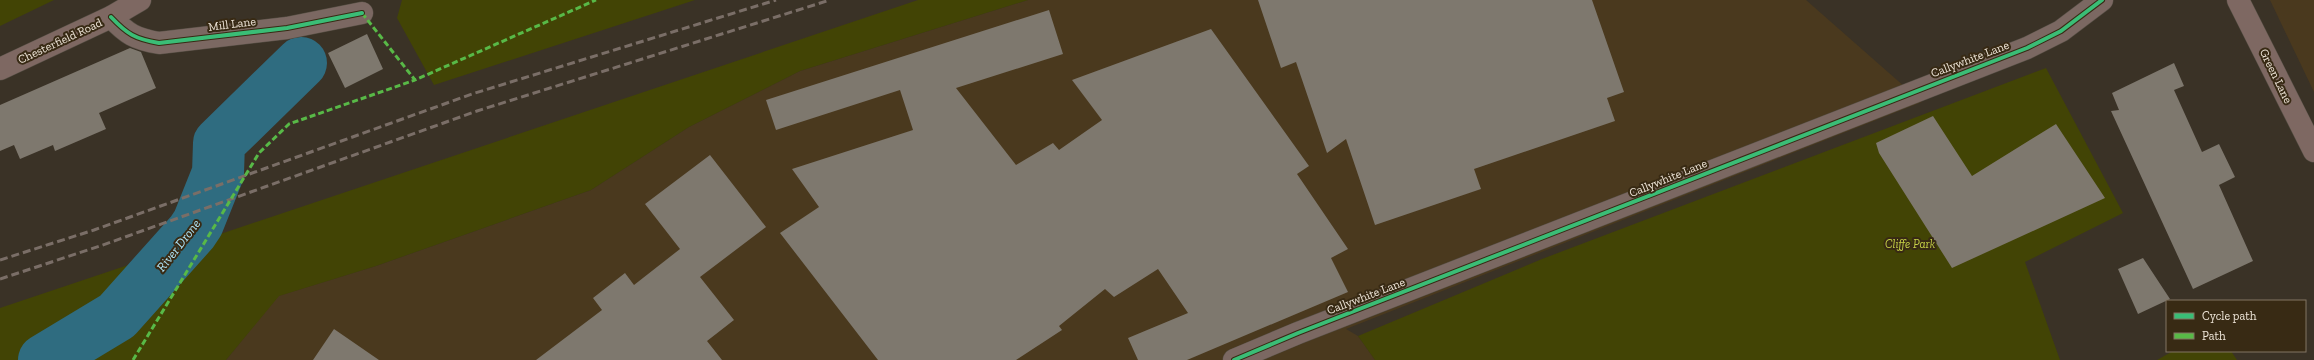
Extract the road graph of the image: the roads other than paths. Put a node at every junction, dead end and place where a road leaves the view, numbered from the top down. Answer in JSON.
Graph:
{"nodes":[{"id":1,"x":140,"y":0,"type":"edge"},
{"id":2,"x":2102,"y":0,"type":"edge"},
{"id":3,"x":2238,"y":0,"type":"edge"},
{"id":4,"x":362,"y":13,"type":"dead end"},
{"id":5,"x":111,"y":17,"type":"junction"},
{"id":6,"x":0,"y":69,"type":"edge"},
{"id":7,"x":2314,"y":151,"type":"edge"},
{"id":8,"x":1234,"y":360,"type":"edge"}],
"edges":[{"from":1,"to":5,"type":"main road","name":"Chesterfield Road"},
{"from":2,"to":8,"type":"street","name":"Callywhite Lane"},
{"from":3,"to":7,"type":"main road","name":"Green Lane"},
{"from":4,"to":5,"type":"street","name":"Mill Lane"},
{"from":5,"to":6,"type":"main road","name":"Chesterfield Road"}]}
